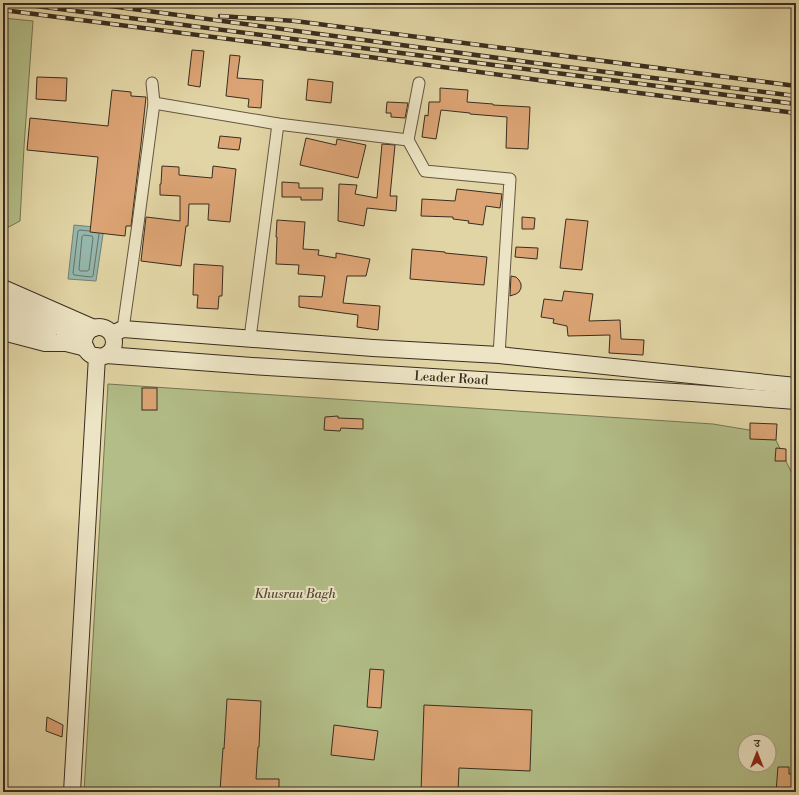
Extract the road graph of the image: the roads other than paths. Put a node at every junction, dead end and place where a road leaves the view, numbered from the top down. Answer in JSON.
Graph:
{"nodes":[{"id":1,"x":152,"y":83,"type":"dead end"},
{"id":2,"x":419,"y":83,"type":"dead end"},
{"id":3,"x":154,"y":103,"type":"junction"},
{"id":4,"x":278,"y":124,"type":"junction"},
{"id":5,"x":408,"y":140,"type":"junction"},
{"id":6,"x":3,"y":288,"type":"edge"},
{"id":7,"x":3,"y":304,"type":"edge"},
{"id":8,"x":3,"y":318,"type":"edge"},
{"id":9,"x":36,"y":324,"type":"junction"},
{"id":10,"x":117,"y":331,"type":"junction"},
{"id":11,"x":3,"y":332,"type":"edge"},
{"id":12,"x":250,"y":338,"type":"junction"},
{"id":13,"x":66,"y":343,"type":"junction"},
{"id":14,"x":94,"y":344,"type":"junction"},
{"id":15,"x":499,"y":355,"type":"junction"},
{"id":16,"x":796,"y":386,"type":"edge"},
{"id":17,"x":796,"y":401,"type":"edge"},
{"id":18,"x":72,"y":792,"type":"edge"}],
"edges":[{"from":1,"to":3,"type":"street"},
{"from":2,"to":5,"type":"street"},
{"from":3,"to":4,"type":"street"},
{"from":3,"to":10,"type":"street"},
{"from":4,"to":5,"type":"street"},
{"from":4,"to":12,"type":"street"},
{"from":5,"to":15,"type":"street"},
{"from":6,"to":14,"type":"main road"},
{"from":7,"to":9,"type":"main road"},
{"from":8,"to":9,"type":"main road"},
{"from":9,"to":13,"type":"main road"},
{"from":9,"to":14,"type":"main road"},
{"from":10,"to":12,"type":"main road","name":"Leader Road"},
{"from":10,"to":14,"type":"main road","name":"Leader Road"},
{"from":10,"to":14,"type":"main road"},
{"from":11,"to":13,"type":"main road"},
{"from":12,"to":15,"type":"main road","name":"Leader Road"},
{"from":13,"to":14,"type":"main road"},
{"from":14,"to":17,"type":"main road","name":"Leader Road"},
{"from":14,"to":18,"type":"main road"},
{"from":15,"to":16,"type":"main road","name":"Leader Road"}]}
